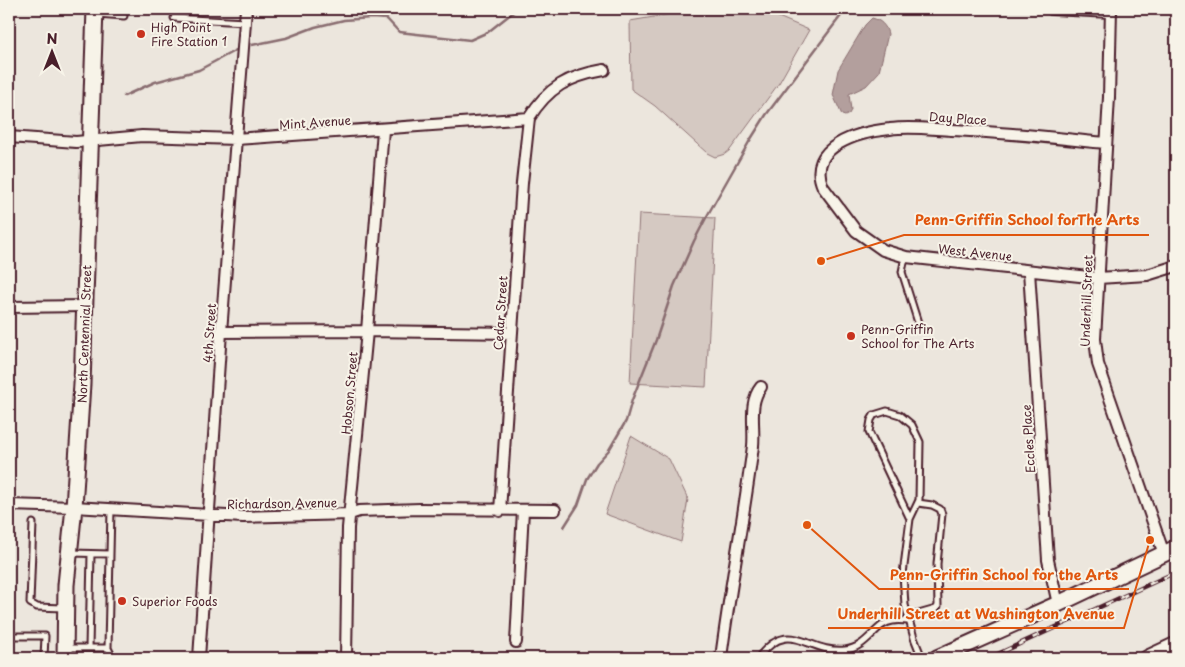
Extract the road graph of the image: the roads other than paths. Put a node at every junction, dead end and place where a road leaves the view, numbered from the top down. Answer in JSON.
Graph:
{"nodes":[{"id":1,"x":246,"y":9,"type":"edge"},
{"id":2,"x":1052,"y":9,"type":"edge"},
{"id":3,"x":95,"y":11,"type":"edge"},
{"id":4,"x":1111,"y":11,"type":"edge"},
{"id":5,"x":124,"y":16,"type":"dead end"},
{"id":6,"x":174,"y":18,"type":"dead end"},
{"id":7,"x":246,"y":22,"type":"junction"},
{"id":8,"x":604,"y":70,"type":"dead end"},
{"id":9,"x":529,"y":118,"type":"junction"},
{"id":10,"x":383,"y":130,"type":"junction"},
{"id":11,"x":9,"y":137,"type":"edge"},
{"id":12,"x":236,"y":139,"type":"junction"},
{"id":13,"x":91,"y":140,"type":"junction"},
{"id":14,"x":1106,"y":143,"type":"junction"},
{"id":15,"x":819,"y":164,"type":"joint"},
{"id":16,"x":905,"y":256,"type":"junction"},
{"id":17,"x":1176,"y":266,"type":"edge"},
{"id":18,"x":1029,"y":271,"type":"junction"},
{"id":19,"x":1098,"y":278,"type":"junction"},
{"id":20,"x":85,"y":306,"type":"junction"},
{"id":21,"x":9,"y":307,"type":"edge"},
{"id":22,"x":920,"y":329,"type":"dead end"},
{"id":23,"x":367,"y":331,"type":"junction"},
{"id":24,"x":221,"y":332,"type":"junction"},
{"id":25,"x":512,"y":333,"type":"junction"},
{"id":26,"x":762,"y":387,"type":"dead end"},
{"id":27,"x":918,"y":503,"type":"junction"},
{"id":28,"x":9,"y":506,"type":"edge"},
{"id":29,"x":74,"y":507,"type":"junction"},
{"id":30,"x":111,"y":509,"type":"junction"},
{"id":31,"x":523,"y":510,"type":"junction"},
{"id":32,"x":555,"y":510,"type":"dead end"},
{"id":33,"x":500,"y":511,"type":"junction"},
{"id":34,"x":350,"y":514,"type":"junction"},
{"id":35,"x":210,"y":515,"type":"junction"},
{"id":36,"x":910,"y":519,"type":"junction"},
{"id":37,"x":32,"y":523,"type":"dead end"},
{"id":38,"x":1170,"y":551,"type":"edge"},
{"id":39,"x":69,"y":553,"type":"junction"},
{"id":40,"x":91,"y":554,"type":"junction"},
{"id":41,"x":110,"y":554,"type":"junction"},
{"id":42,"x":1058,"y":604,"type":"junction"},
{"id":43,"x":65,"y":608,"type":"junction"},
{"id":44,"x":909,"y":619,"type":"junction"},
{"id":45,"x":9,"y":636,"type":"edge"},
{"id":46,"x":516,"y":642,"type":"dead end"},
{"id":47,"x":1176,"y":645,"type":"edge"},
{"id":48,"x":89,"y":648,"type":"junction"},
{"id":49,"x":108,"y":648,"type":"junction"},
{"id":50,"x":65,"y":653,"type":"edge"},
{"id":51,"x":44,"y":658,"type":"edge"},
{"id":52,"x":113,"y":658,"type":"edge"},
{"id":53,"x":199,"y":658,"type":"edge"},
{"id":54,"x":346,"y":658,"type":"edge"},
{"id":55,"x":721,"y":658,"type":"edge"},
{"id":56,"x":758,"y":658,"type":"edge"},
{"id":57,"x":922,"y":658,"type":"edge"},
{"id":58,"x":937,"y":658,"type":"edge"},
{"id":59,"x":1148,"y":658,"type":"edge"}],
"edges":[{"from":1,"to":7,"type":"street","name":"4th Street"},
{"from":2,"to":4,"type":"street"},
{"from":3,"to":5,"type":"lane"},
{"from":3,"to":13,"type":"main road","name":"North Centennial Street"},
{"from":4,"to":14,"type":"street","name":"Underhill Street"},
{"from":6,"to":7,"type":"lane"},
{"from":7,"to":12,"type":"street","name":"4th Street"},
{"from":8,"to":9,"type":"street"},
{"from":9,"to":10,"type":"street","name":"Mint Avenue"},
{"from":9,"to":25,"type":"street","name":"Cedar Street"},
{"from":10,"to":12,"type":"street","name":"Mint Avenue"},
{"from":10,"to":23,"type":"street","name":"Hobson Street"},
{"from":11,"to":13,"type":"street","name":"Mint Avenue"},
{"from":12,"to":13,"type":"street","name":"Mint Avenue"},
{"from":12,"to":24,"type":"street","name":"4th Street"},
{"from":13,"to":20,"type":"main road","name":"North Centennial Street"},
{"from":14,"to":15,"type":"street","name":"Day Place"},
{"from":14,"to":19,"type":"street","name":"Underhill Street"},
{"from":15,"to":16,"type":"street","name":"West Avenue"},
{"from":16,"to":18,"type":"street","name":"West Avenue"},
{"from":16,"to":22,"type":"lane"},
{"from":17,"to":19,"type":"street","name":"West Avenue"},
{"from":18,"to":19,"type":"street","name":"West Avenue"},
{"from":18,"to":42,"type":"street","name":"Eccles Place"},
{"from":19,"to":38,"type":"street","name":"Underhill Street"},
{"from":20,"to":21,"type":"street"},
{"from":20,"to":29,"type":"main road","name":"North Centennial Street"},
{"from":23,"to":24,"type":"street"},
{"from":23,"to":25,"type":"street"},
{"from":23,"to":34,"type":"street","name":"Hobson Street"},
{"from":24,"to":35,"type":"street","name":"4th Street"},
{"from":25,"to":33,"type":"street","name":"Cedar Street"},
{"from":26,"to":55,"type":"street"},
{"from":27,"to":36,"type":"lane"},
{"from":27,"to":36,"type":"lane"},
{"from":27,"to":44,"type":"lane"},
{"from":28,"to":29,"type":"street","name":"Richardson Avenue"},
{"from":29,"to":30,"type":"street","name":"Richardson Avenue"},
{"from":29,"to":39,"type":"main road","name":"North Centennial Street"},
{"from":30,"to":35,"type":"street","name":"Richardson Avenue"},
{"from":30,"to":41,"type":"lane"},
{"from":31,"to":32,"type":"street","name":"Richardson Avenue"},
{"from":31,"to":33,"type":"street","name":"Richardson Avenue"},
{"from":31,"to":46,"type":"street"},
{"from":33,"to":34,"type":"street","name":"Richardson Avenue"},
{"from":34,"to":35,"type":"street","name":"Richardson Avenue"},
{"from":34,"to":54,"type":"street","name":"Hobson Street"},
{"from":35,"to":53,"type":"street","name":"4th Street"},
{"from":36,"to":44,"type":"lane"},
{"from":37,"to":43,"type":"lane"},
{"from":38,"to":42,"type":"main road"},
{"from":39,"to":40,"type":"lane"},
{"from":39,"to":43,"type":"main road","name":"North Centennial Street"},
{"from":40,"to":41,"type":"lane"},
{"from":40,"to":48,"type":"lane"},
{"from":41,"to":49,"type":"lane"},
{"from":42,"to":58,"type":"main road"},
{"from":43,"to":50,"type":"main road","name":"North Centennial Street"},
{"from":44,"to":56,"type":"lane"},
{"from":44,"to":57,"type":"lane"},
{"from":45,"to":51,"type":"lane"},
{"from":47,"to":59,"type":"main road"},
{"from":48,"to":49,"type":"lane"},
{"from":48,"to":50,"type":"lane"},
{"from":49,"to":52,"type":"lane"}]}
